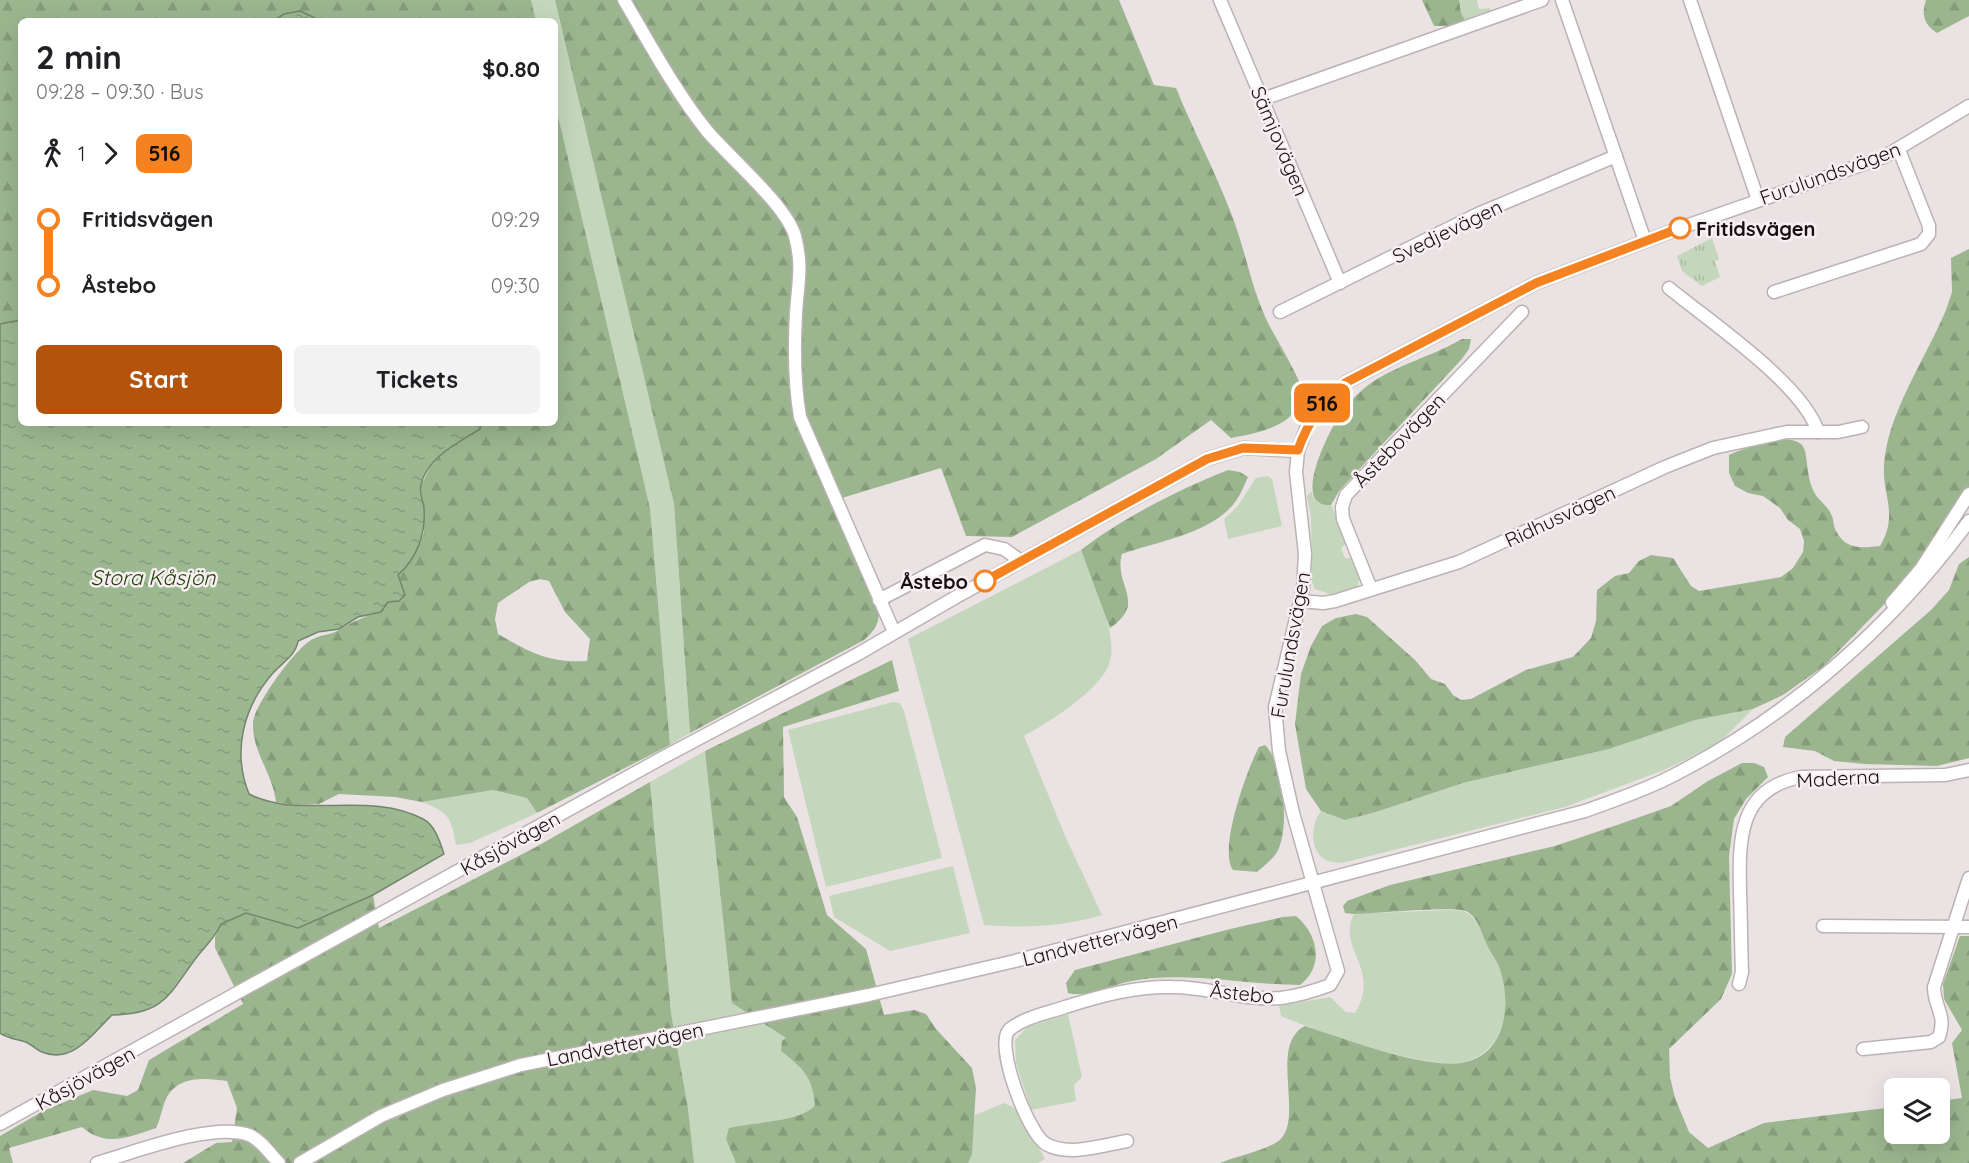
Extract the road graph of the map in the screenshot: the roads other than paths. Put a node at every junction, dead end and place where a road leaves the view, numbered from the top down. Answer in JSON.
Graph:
{"nodes":[{"id":1,"x":624,"y":0,"type":"edge"},
{"id":2,"x":1220,"y":0,"type":"edge"},
{"id":3,"x":1542,"y":0,"type":"edge"},
{"id":4,"x":1562,"y":0,"type":"edge"},
{"id":5,"x":1690,"y":0,"type":"edge"},
{"id":6,"x":1263,"y":99,"type":"junction"},
{"id":7,"x":1969,"y":106,"type":"edge"},
{"id":8,"x":1899,"y":150,"type":"junction"},
{"id":9,"x":1616,"y":156,"type":"junction"},
{"id":10,"x":1758,"y":200,"type":"junction"},
{"id":11,"x":1645,"y":242,"type":"junction"},
{"id":12,"x":1340,"y":283,"type":"junction"},
{"id":13,"x":1669,"y":288,"type":"dead end"},
{"id":14,"x":1774,"y":292,"type":"dead end"},
{"id":15,"x":1280,"y":312,"type":"dead end"},
{"id":16,"x":1522,"y":312,"type":"dead end"},
{"id":17,"x":1862,"y":427,"type":"dead end"},
{"id":18,"x":1818,"y":432,"type":"junction"},
{"id":19,"x":1298,"y":450,"type":"junction"},
{"id":20,"x":1969,"y":494,"type":"edge"},
{"id":21,"x":1964,"y":513,"type":"edge"},
{"id":22,"x":1969,"y":522,"type":"edge"},
{"id":23,"x":1021,"y":561,"type":"junction"},
{"id":24,"x":1371,"y":589,"type":"junction"},
{"id":25,"x":879,"y":600,"type":"junction"},
{"id":26,"x":1301,"y":601,"type":"junction"},
{"id":27,"x":894,"y":632,"type":"junction"},
{"id":28,"x":1865,"y":637,"type":"junction"},
{"id":29,"x":1969,"y":770,"type":"edge"},
{"id":30,"x":1969,"y":878,"type":"edge"},
{"id":31,"x":1314,"y":884,"type":"junction"},
{"id":32,"x":1823,"y":926,"type":"dead end"},
{"id":33,"x":1954,"y":927,"type":"junction"},
{"id":34,"x":1969,"y":927,"type":"edge"},
{"id":35,"x":1739,"y":984,"type":"dead end"},
{"id":36,"x":1863,"y":1049,"type":"dead end"},
{"id":37,"x":0,"y":1124,"type":"edge"},
{"id":38,"x":1127,"y":1140,"type":"dead end"},
{"id":39,"x":97,"y":1163,"type":"edge"},
{"id":40,"x":279,"y":1163,"type":"edge"},
{"id":41,"x":300,"y":1163,"type":"edge"}],
"edges":[{"from":1,"to":25,"type":"street"},
{"from":2,"to":6,"type":"street","name":"Sämjovägen"},
{"from":3,"to":6,"type":"street"},
{"from":4,"to":9,"type":"street"},
{"from":5,"to":10,"type":"street"},
{"from":6,"to":12,"type":"street","name":"Sämjovägen"},
{"from":7,"to":8,"type":"street","name":"Furulundsvägen"},
{"from":8,"to":10,"type":"street","name":"Furulundsvägen"},
{"from":8,"to":14,"type":"street"},
{"from":9,"to":11,"type":"street"},
{"from":9,"to":12,"type":"street","name":"Svedjevägen"},
{"from":10,"to":11,"type":"street","name":"Furulundsvägen"},
{"from":11,"to":19,"type":"street","name":"Furulundsvägen"},
{"from":12,"to":15,"type":"street","name":"Svedjevägen"},
{"from":13,"to":18,"type":"street"},
{"from":16,"to":24,"type":"street","name":"Åstebovägen"},
{"from":17,"to":18,"type":"street","name":"Ridhusvägen"},
{"from":18,"to":24,"type":"street","name":"Ridhusvägen"},
{"from":19,"to":23,"type":"street","name":"Kåsjövägen"},
{"from":19,"to":26,"type":"street","name":"Furulundsvägen"},
{"from":20,"to":21,"type":"street","name":"Landvettervägen"},
{"from":21,"to":28,"type":"street","name":"Landvettervägen"},
{"from":22,"to":28,"type":"street","name":"Landvettervägen"},
{"from":23,"to":25,"type":"street"},
{"from":23,"to":27,"type":"street","name":"Kåsjövägen"},
{"from":24,"to":26,"type":"street","name":"Ridhusvägen"},
{"from":25,"to":27,"type":"street"},
{"from":26,"to":31,"type":"street","name":"Furulundsvägen"},
{"from":27,"to":37,"type":"street","name":"Kåsjövägen"},
{"from":28,"to":31,"type":"street","name":"Landvettervägen"},
{"from":29,"to":35,"type":"street","name":"Maderna"},
{"from":30,"to":33,"type":"street"},
{"from":31,"to":38,"type":"street","name":"Åstebo"},
{"from":31,"to":41,"type":"street","name":"Landvettervägen"},
{"from":32,"to":33,"type":"street"},
{"from":33,"to":34,"type":"street"},
{"from":33,"to":36,"type":"street"},
{"from":39,"to":40,"type":"street"}]}
